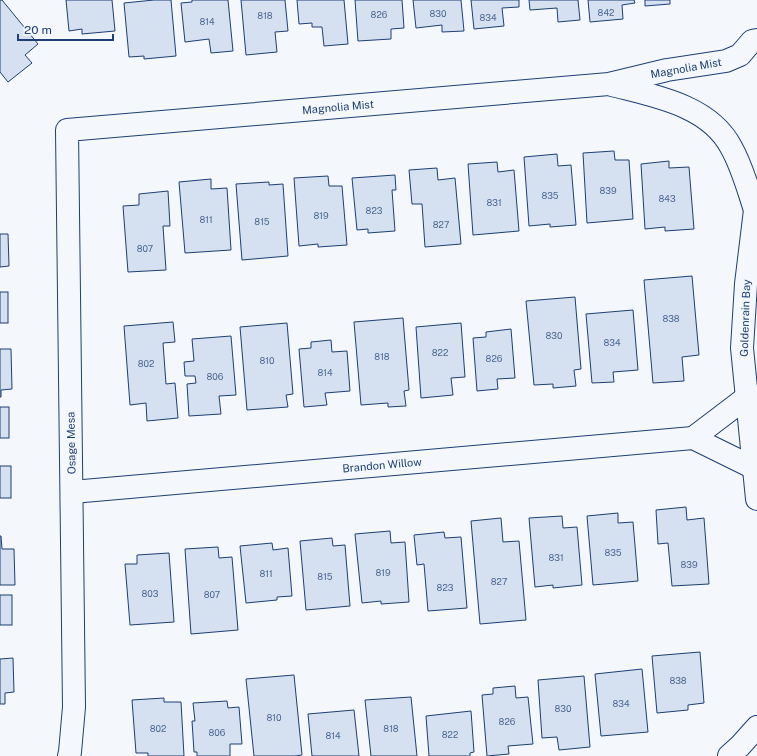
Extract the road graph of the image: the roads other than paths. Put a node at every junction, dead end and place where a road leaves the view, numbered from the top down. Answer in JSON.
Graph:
{"nodes":[{"id":1,"x":757,"y":40,"type":"edge"},
{"id":2,"x":609,"y":84,"type":"junction"},
{"id":3,"x":67,"y":130,"type":"joint"},
{"id":4,"x":756,"y":207,"type":"edge"},
{"id":5,"x":752,"y":397,"type":"edge"},
{"id":6,"x":693,"y":438,"type":"junction"},
{"id":7,"x":755,"y":468,"type":"edge"},
{"id":8,"x":72,"y":492,"type":"junction"},
{"id":9,"x":757,"y":498,"type":"edge"},
{"id":10,"x":757,"y":727,"type":"edge"},
{"id":11,"x":69,"y":756,"type":"edge"},
{"id":12,"x":728,"y":756,"type":"edge"}],
"edges":[{"from":1,"to":2,"type":"street","name":"Magnolia Mist"},
{"from":2,"to":3,"type":"street","name":"Magnolia Mist"},
{"from":2,"to":4,"type":"street","name":"Magnolia Mist"},
{"from":3,"to":8,"type":"street","name":"Osage Mesa"},
{"from":4,"to":5,"type":"street","name":"Goldenrain Bay"},
{"from":5,"to":6,"type":"street"},
{"from":5,"to":7,"type":"street","name":"Goldenrain Bay"},
{"from":6,"to":7,"type":"street"},
{"from":6,"to":8,"type":"street","name":"Brandon Willow"},
{"from":7,"to":9,"type":"street","name":"Goldenrain Bay"},
{"from":8,"to":11,"type":"street","name":"Osage Mesa"},
{"from":10,"to":12,"type":"street"}]}
